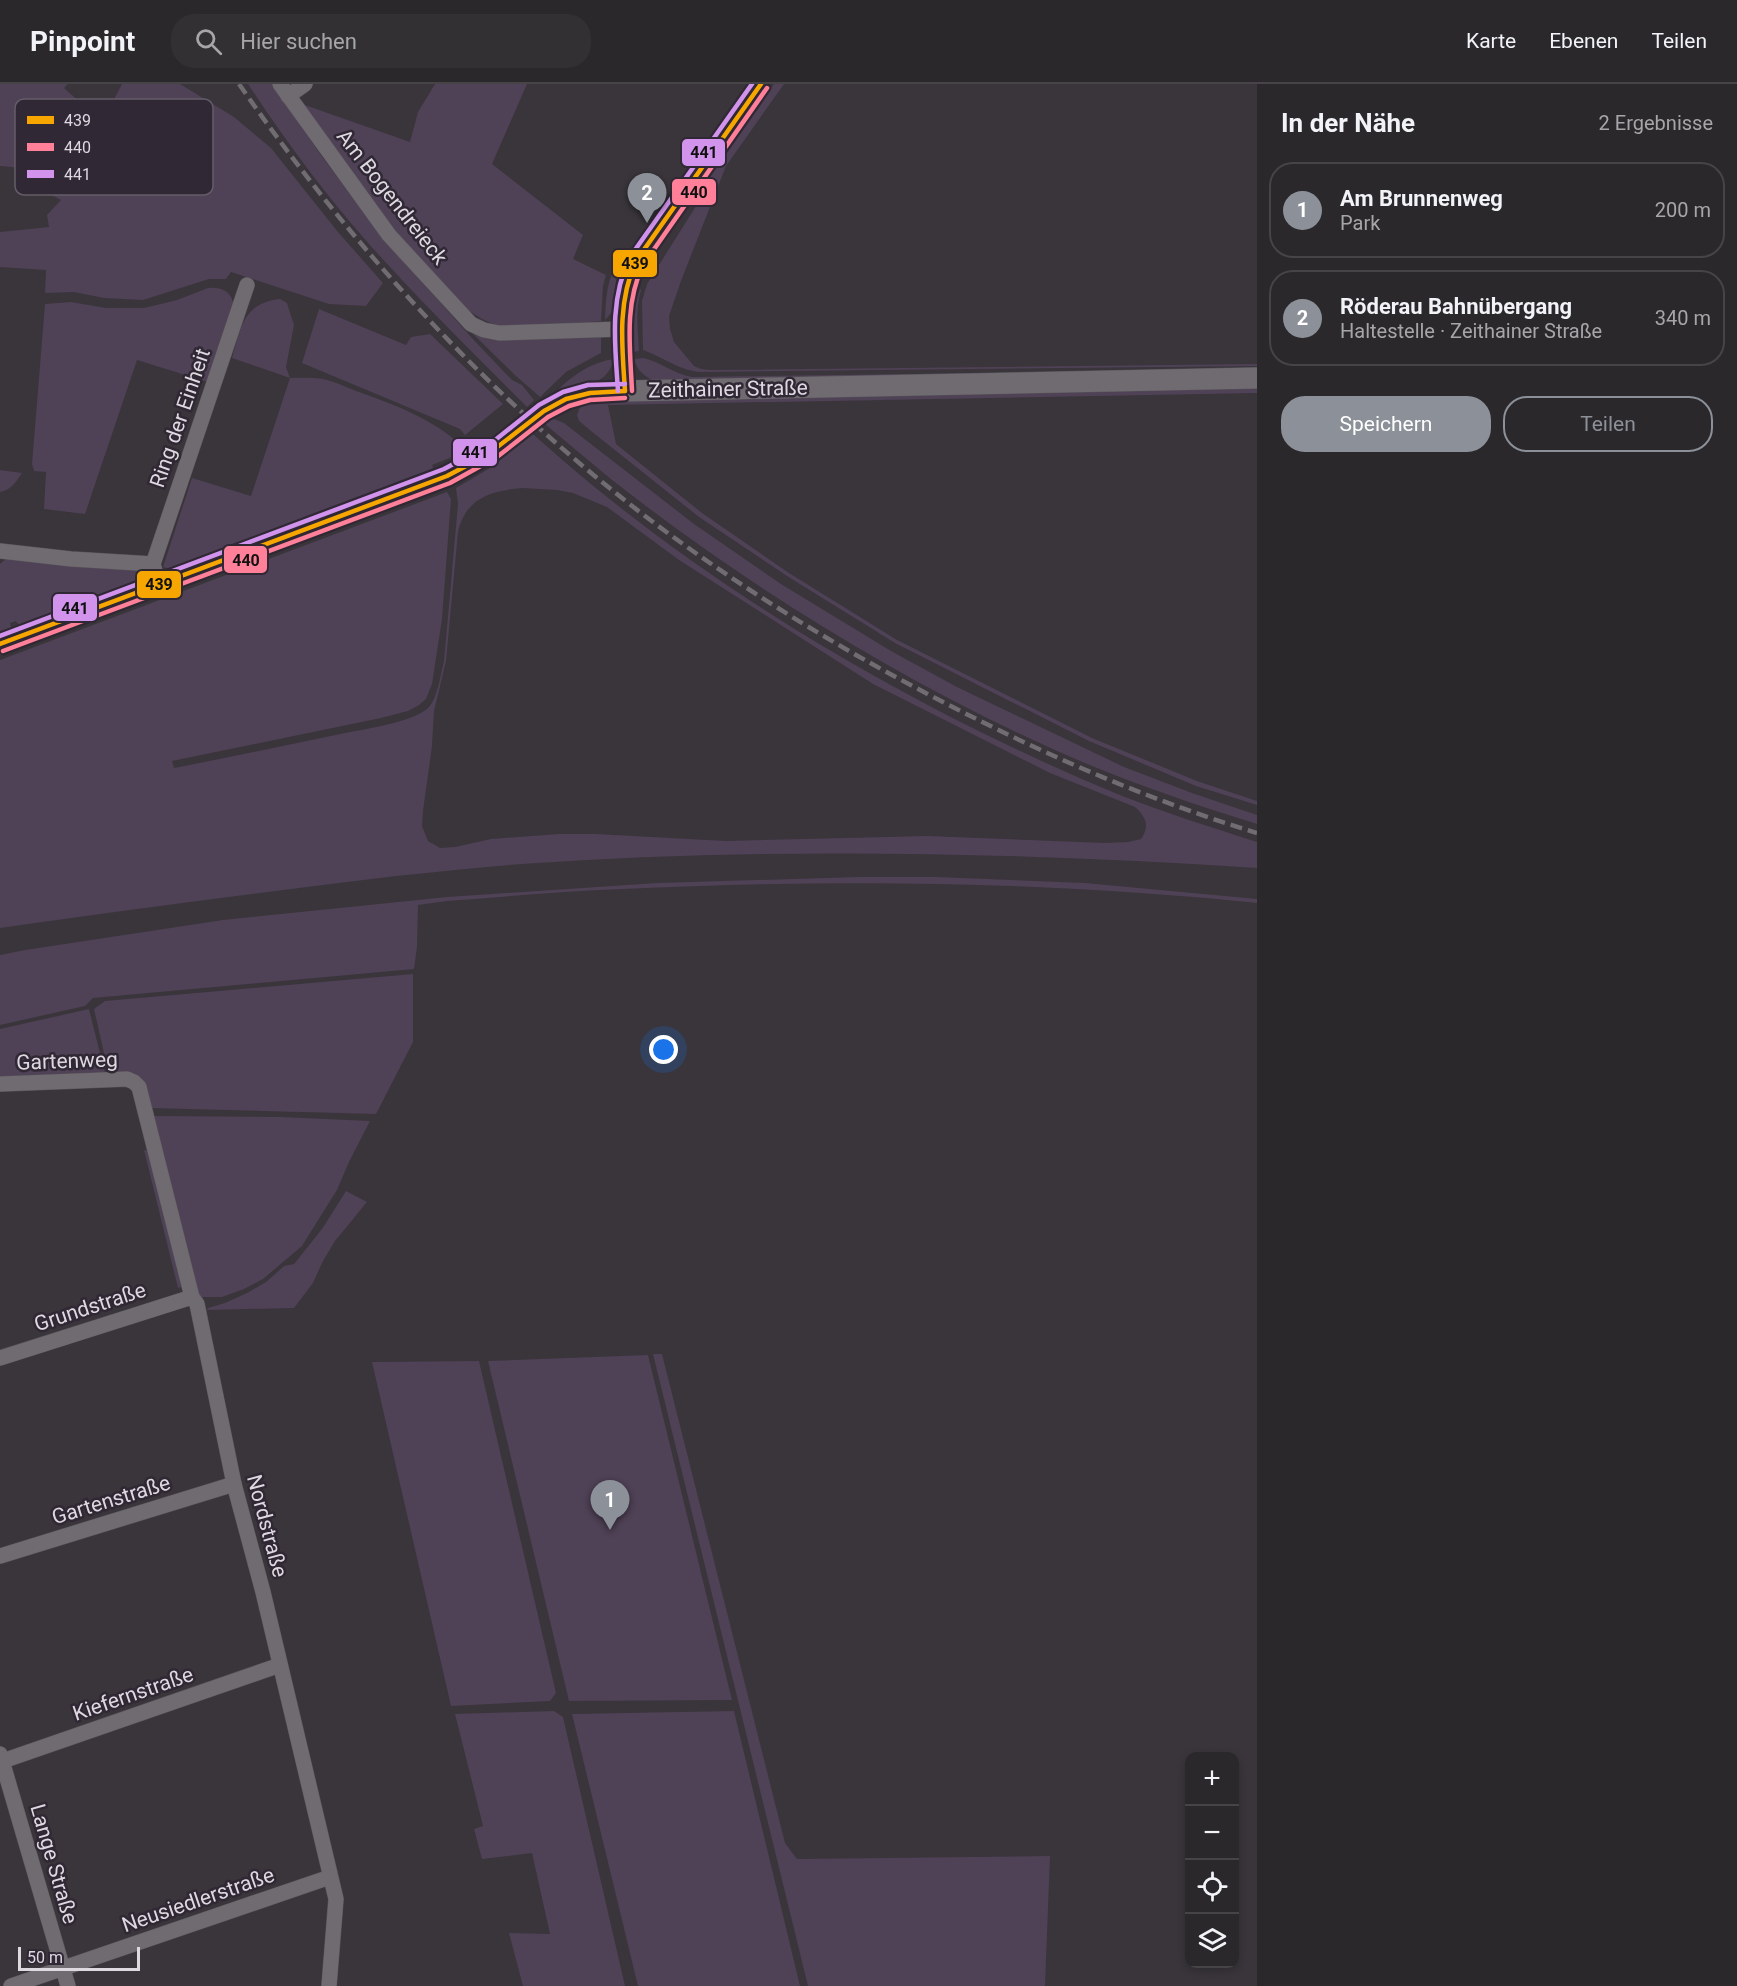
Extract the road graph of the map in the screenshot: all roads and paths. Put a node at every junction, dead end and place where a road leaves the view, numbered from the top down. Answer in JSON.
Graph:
{"nodes":[{"id":1,"x":305,"y":84,"type":"edge"},
{"id":2,"x":761,"y":84,"type":"edge"},
{"id":3,"x":284,"y":90,"type":"edge"},
{"id":4,"x":248,"y":285,"type":"dead end"},
{"id":5,"x":622,"y":329,"type":"junction"},
{"id":6,"x":1257,"y":378,"type":"edge"},
{"id":7,"x":625,"y":391,"type":"junction"},
{"id":8,"x":0,"y":551,"type":"edge"},
{"id":9,"x":153,"y":564,"type":"junction"},
{"id":10,"x":159,"y":585,"type":"junction"},
{"id":11,"x":0,"y":644,"type":"edge"},
{"id":12,"x":134,"y":1082,"type":"joint"},
{"id":13,"x":0,"y":1084,"type":"edge"},
{"id":14,"x":192,"y":1297,"type":"junction"},
{"id":15,"x":0,"y":1358,"type":"edge"},
{"id":16,"x":234,"y":1484,"type":"junction"},
{"id":17,"x":0,"y":1556,"type":"edge"},
{"id":18,"x":280,"y":1665,"type":"junction"},
{"id":19,"x":1,"y":1759,"type":"edge"},
{"id":20,"x":330,"y":1877,"type":"junction"},
{"id":21,"x":62,"y":1968,"type":"junction"},
{"id":22,"x":11,"y":1986,"type":"edge"},
{"id":23,"x":68,"y":1986,"type":"edge"},
{"id":24,"x":329,"y":1986,"type":"edge"}],
"edges":[{"from":1,"to":3,"type":"street"},
{"from":2,"to":5,"type":"street","name":"Zeithainer Straße"},
{"from":3,"to":5,"type":"street","name":"Am Bogendreieck"},
{"from":4,"to":9,"type":"street","name":"Ring der Einheit"},
{"from":5,"to":7,"type":"street","name":"Zeithainer Straße"},
{"from":6,"to":7,"type":"street","name":"Zeithainer Straße"},
{"from":7,"to":10,"type":"street","name":"Zeithainer Straße"},
{"from":8,"to":9,"type":"street"},
{"from":9,"to":10,"type":"street"},
{"from":10,"to":11,"type":"street","name":"Zeithainer Straße"},
{"from":12,"to":13,"type":"street","name":"Gartenweg"},
{"from":12,"to":14,"type":"street","name":"Nordstraße"},
{"from":14,"to":15,"type":"street","name":"Grundstraße"},
{"from":14,"to":16,"type":"street","name":"Nordstraße"},
{"from":16,"to":17,"type":"street","name":"Gartenstraße"},
{"from":16,"to":18,"type":"street","name":"Nordstraße"},
{"from":18,"to":19,"type":"street","name":"Kiefernstraße"},
{"from":18,"to":20,"type":"street","name":"Nordstraße"},
{"from":19,"to":21,"type":"street","name":"Lange Straße"},
{"from":20,"to":21,"type":"street","name":"Neusiedlerstraße"},
{"from":20,"to":24,"type":"street","name":"Nordstraße"},
{"from":21,"to":22,"type":"street","name":"Neusiedlerstraße"},
{"from":21,"to":23,"type":"street","name":"Lange Straße"}]}
